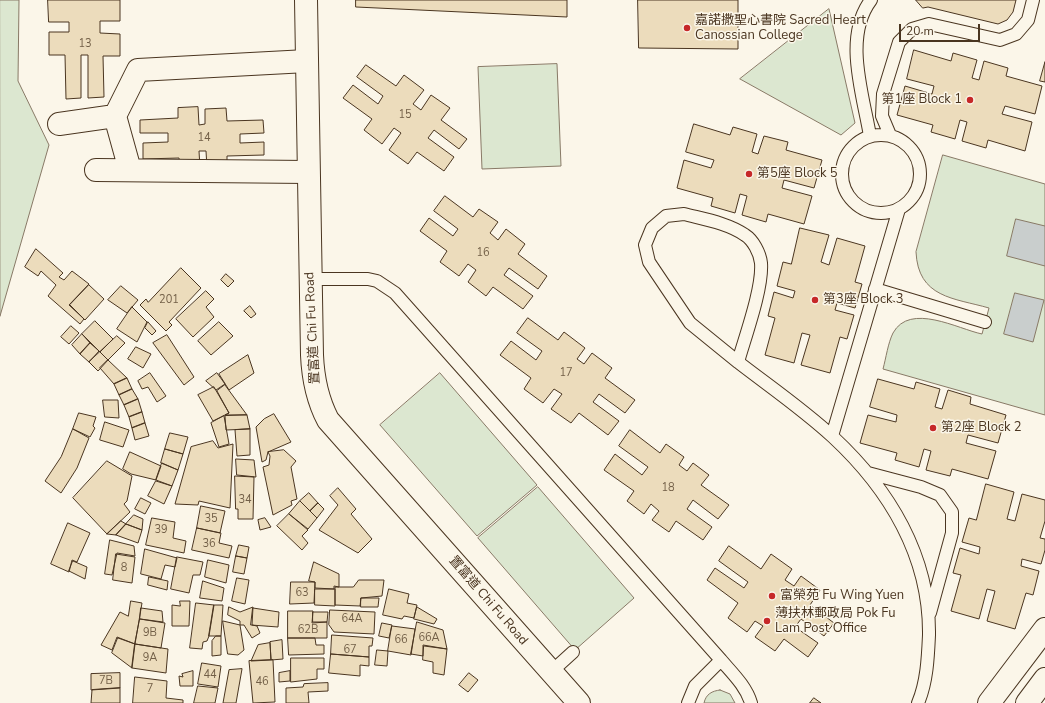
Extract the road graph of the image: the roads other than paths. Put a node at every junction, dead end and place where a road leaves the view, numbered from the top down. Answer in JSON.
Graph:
{"nodes":[{"id":1,"x":306,"y":0,"type":"edge"},
{"id":2,"x":871,"y":0,"type":"edge"},
{"id":3,"x":1033,"y":0,"type":"edge"},
{"id":4,"x":307,"y":61,"type":"junction"},
{"id":5,"x":114,"y":116,"type":"junction"},
{"id":6,"x":58,"y":124,"type":"dead end"},
{"id":7,"x":870,"y":136,"type":"junction"},
{"id":8,"x":890,"y":136,"type":"junction"},
{"id":9,"x":96,"y":170,"type":"dead end"},
{"id":10,"x":130,"y":170,"type":"junction"},
{"id":11,"x":308,"y":172,"type":"junction"},
{"id":12,"x":899,"y":209,"type":"junction"},
{"id":13,"x":310,"y":279,"type":"junction"},
{"id":14,"x":875,"y":289,"type":"junction"},
{"id":15,"x":986,"y":322,"type":"dead end"},
{"id":16,"x":738,"y":362,"type":"junction"},
{"id":17,"x":832,"y":436,"type":"junction"},
{"id":18,"x":868,"y":473,"type":"junction"},
{"id":19,"x":929,"y":617,"type":"junction"},
{"id":20,"x":1045,"y":629,"type":"edge"},
{"id":21,"x":573,"y":652,"type":"dead end"},
{"id":22,"x":721,"y":660,"type":"junction"},
{"id":23,"x":551,"y":672,"type":"junction"},
{"id":24,"x":1045,"y":678,"type":"edge"},
{"id":25,"x":579,"y":703,"type":"edge"},
{"id":26,"x":688,"y":703,"type":"edge"},
{"id":27,"x":751,"y":703,"type":"edge"},
{"id":28,"x":918,"y":703,"type":"edge"},
{"id":29,"x":989,"y":703,"type":"edge"},
{"id":30,"x":1027,"y":703,"type":"edge"}],
"edges":[{"from":1,"to":4,"type":"street","name":"置富道 Chi Fu Road"},
{"from":2,"to":7,"type":"lane"},
{"from":3,"to":8,"type":"lane"},
{"from":4,"to":5,"type":"street"},
{"from":4,"to":11,"type":"street","name":"置富道 Chi Fu Road"},
{"from":5,"to":6,"type":"street"},
{"from":5,"to":10,"type":"street"},
{"from":7,"to":8,"type":"lane"},
{"from":7,"to":12,"type":"lane"},
{"from":8,"to":12,"type":"lane"},
{"from":9,"to":10,"type":"street"},
{"from":10,"to":11,"type":"street"},
{"from":11,"to":13,"type":"street","name":"置富道 Chi Fu Road"},
{"from":12,"to":14,"type":"lane"},
{"from":13,"to":22,"type":"lane"},
{"from":13,"to":23,"type":"street","name":"置富道 Chi Fu Road"},
{"from":14,"to":15,"type":"lane"},
{"from":14,"to":17,"type":"lane"},
{"from":16,"to":16,"type":"lane"},
{"from":16,"to":17,"type":"lane"},
{"from":17,"to":18,"type":"lane"},
{"from":18,"to":19,"type":"lane"},
{"from":18,"to":19,"type":"lane"},
{"from":19,"to":28,"type":"lane"},
{"from":20,"to":29,"type":"street"},
{"from":21,"to":23,"type":"lane"},
{"from":22,"to":26,"type":"lane"},
{"from":22,"to":27,"type":"lane"},
{"from":23,"to":25,"type":"street","name":"置富道 Chi Fu Road"},
{"from":24,"to":30,"type":"street"}]}
